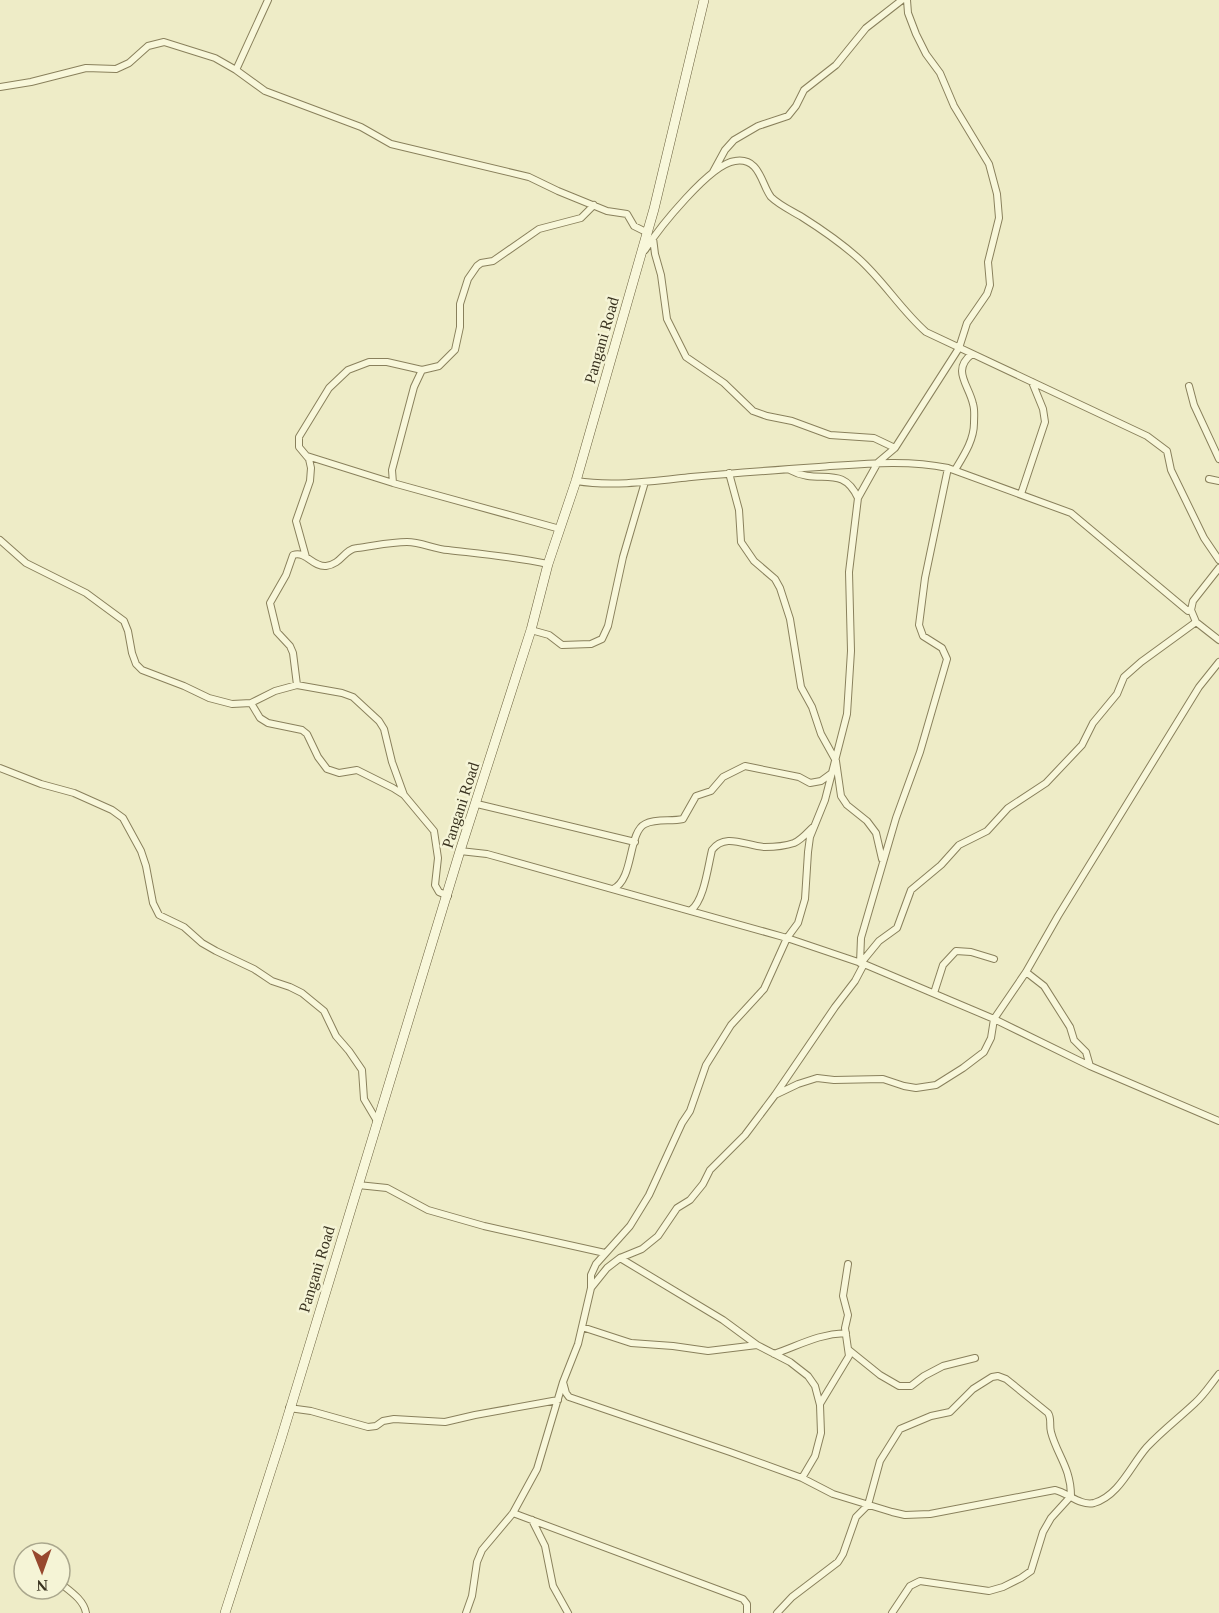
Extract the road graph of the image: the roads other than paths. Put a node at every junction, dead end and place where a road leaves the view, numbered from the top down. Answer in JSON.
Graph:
{"nodes":[{"id":1,"x":268,"y":0,"type":"edge"},
{"id":2,"x":704,"y":0,"type":"edge"},
{"id":3,"x":902,"y":0,"type":"edge"},
{"id":4,"x":907,"y":0,"type":"edge"},
{"id":5,"x":236,"y":70,"type":"junction"},
{"id":6,"x":0,"y":87,"type":"edge"},
{"id":7,"x":712,"y":174,"type":"junction"},
{"id":8,"x":594,"y":205,"type":"junction"},
{"id":9,"x":650,"y":235,"type":"junction"},
{"id":10,"x":959,"y":348,"type":"junction"},
{"id":11,"x":972,"y":354,"type":"junction"},
{"id":12,"x":422,"y":370,"type":"junction"},
{"id":13,"x":1032,"y":382,"type":"junction"},
{"id":14,"x":1189,"y":386,"type":"dead end"},
{"id":15,"x":895,"y":448,"type":"junction"},
{"id":16,"x":307,"y":456,"type":"junction"},
{"id":17,"x":1219,"y":459,"type":"edge"},
{"id":18,"x":877,"y":464,"type":"junction"},
{"id":19,"x":948,"y":468,"type":"junction"},
{"id":20,"x":788,"y":469,"type":"junction"},
{"id":21,"x":955,"y":470,"type":"junction"},
{"id":22,"x":729,"y":473,"type":"junction"},
{"id":23,"x":1209,"y":479,"type":"dead end"},
{"id":24,"x":576,"y":481,"type":"junction"},
{"id":25,"x":1219,"y":481,"type":"edge"},
{"id":26,"x":645,"y":482,"type":"junction"},
{"id":27,"x":393,"y":483,"type":"junction"},
{"id":28,"x":1021,"y":494,"type":"junction"},
{"id":29,"x":858,"y":498,"type":"junction"},
{"id":30,"x":560,"y":529,"type":"junction"},
{"id":31,"x":0,"y":540,"type":"edge"},
{"id":32,"x":306,"y":557,"type":"junction"},
{"id":33,"x":1219,"y":560,"type":"edge"},
{"id":34,"x":548,"y":564,"type":"junction"},
{"id":35,"x":1219,"y":568,"type":"edge"},
{"id":36,"x":1191,"y":610,"type":"junction"},
{"id":37,"x":1196,"y":622,"type":"junction"},
{"id":38,"x":531,"y":630,"type":"junction"},
{"id":39,"x":1219,"y":640,"type":"edge"},
{"id":40,"x":1219,"y":662,"type":"edge"},
{"id":41,"x":297,"y":685,"type":"junction"},
{"id":42,"x":251,"y":703,"type":"junction"},
{"id":43,"x":836,"y":761,"type":"junction"},
{"id":44,"x":0,"y":768,"type":"edge"},
{"id":45,"x":832,"y":773,"type":"junction"},
{"id":46,"x":404,"y":795,"type":"junction"},
{"id":47,"x":477,"y":804,"type":"junction"},
{"id":48,"x":813,"y":827,"type":"junction"},
{"id":49,"x":635,"y":842,"type":"junction"},
{"id":50,"x":460,"y":851,"type":"junction"},
{"id":51,"x":883,"y":863,"type":"junction"},
{"id":52,"x":610,"y":888,"type":"junction"},
{"id":53,"x":448,"y":896,"type":"junction"},
{"id":54,"x":691,"y":910,"type":"junction"},
{"id":55,"x":787,"y":938,"type":"junction"},
{"id":56,"x":994,"y":959,"type":"dead end"},
{"id":57,"x":862,"y":963,"type":"junction"},
{"id":58,"x":1026,"y":972,"type":"junction"},
{"id":59,"x":934,"y":993,"type":"junction"},
{"id":60,"x":994,"y":1019,"type":"junction"},
{"id":61,"x":1090,"y":1066,"type":"junction"},
{"id":62,"x":775,"y":1095,"type":"junction"},
{"id":63,"x":377,"y":1121,"type":"junction"},
{"id":64,"x":1219,"y":1121,"type":"edge"},
{"id":65,"x":358,"y":1185,"type":"junction"},
{"id":66,"x":605,"y":1253,"type":"junction"},
{"id":67,"x":620,"y":1258,"type":"junction"},
{"id":68,"x":848,"y":1264,"type":"dead end"},
{"id":69,"x":591,"y":1288,"type":"junction"},
{"id":70,"x":582,"y":1327,"type":"junction"},
{"id":71,"x":846,"y":1333,"type":"junction"},
{"id":72,"x":757,"y":1345,"type":"junction"},
{"id":73,"x":849,"y":1350,"type":"junction"},
{"id":74,"x":774,"y":1354,"type":"junction"},
{"id":75,"x":975,"y":1358,"type":"dead end"},
{"id":76,"x":1219,"y":1374,"type":"edge"},
{"id":77,"x":563,"y":1382,"type":"junction"},
{"id":78,"x":558,"y":1400,"type":"junction"},
{"id":79,"x":820,"y":1405,"type":"junction"},
{"id":80,"x":289,"y":1408,"type":"junction"},
{"id":81,"x":802,"y":1478,"type":"junction"},
{"id":82,"x":1071,"y":1496,"type":"junction"},
{"id":83,"x":868,"y":1505,"type":"junction"},
{"id":84,"x":513,"y":1513,"type":"junction"},
{"id":85,"x":532,"y":1520,"type":"junction"},
{"id":86,"x":72,"y":1593,"type":"edge"},
{"id":87,"x":86,"y":1613,"type":"edge"},
{"id":88,"x":225,"y":1613,"type":"edge"},
{"id":89,"x":466,"y":1613,"type":"edge"},
{"id":90,"x":568,"y":1613,"type":"edge"},
{"id":91,"x":747,"y":1613,"type":"edge"},
{"id":92,"x":777,"y":1613,"type":"edge"},
{"id":93,"x":892,"y":1613,"type":"edge"}],
"edges":[{"from":1,"to":5,"type":"street"},
{"from":2,"to":9,"type":"main road","name":"Pangani Road"},
{"from":3,"to":7,"type":"street"},
{"from":4,"to":10,"type":"street"},
{"from":5,"to":6,"type":"street"},
{"from":5,"to":8,"type":"street"},
{"from":7,"to":9,"type":"street"},
{"from":7,"to":10,"type":"street"},
{"from":8,"to":9,"type":"street"},
{"from":8,"to":12,"type":"street"},
{"from":9,"to":15,"type":"street"},
{"from":9,"to":24,"type":"main road","name":"Pangani Road"},
{"from":10,"to":11,"type":"street"},
{"from":10,"to":15,"type":"street"},
{"from":11,"to":13,"type":"street"},
{"from":11,"to":21,"type":"street"},
{"from":12,"to":16,"type":"street"},
{"from":12,"to":27,"type":"street"},
{"from":13,"to":28,"type":"street"},
{"from":13,"to":33,"type":"street"},
{"from":14,"to":17,"type":"street"},
{"from":15,"to":18,"type":"street"},
{"from":16,"to":27,"type":"street"},
{"from":16,"to":32,"type":"street"},
{"from":18,"to":19,"type":"street"},
{"from":18,"to":20,"type":"street"},
{"from":18,"to":29,"type":"street"},
{"from":19,"to":21,"type":"street"},
{"from":19,"to":51,"type":"street"},
{"from":20,"to":22,"type":"street"},
{"from":20,"to":29,"type":"street"},
{"from":21,"to":28,"type":"street"},
{"from":22,"to":26,"type":"street"},
{"from":22,"to":43,"type":"street"},
{"from":23,"to":25,"type":"street"},
{"from":24,"to":26,"type":"street"},
{"from":24,"to":30,"type":"main road","name":"Pangani Road"},
{"from":26,"to":38,"type":"street"},
{"from":27,"to":30,"type":"street"},
{"from":28,"to":36,"type":"street"},
{"from":29,"to":43,"type":"street"},
{"from":30,"to":34,"type":"main road","name":"Pangani Road"},
{"from":31,"to":42,"type":"street"},
{"from":32,"to":34,"type":"street"},
{"from":32,"to":41,"type":"street"},
{"from":34,"to":38,"type":"main road","name":"Pangani Road"},
{"from":35,"to":36,"type":"street"},
{"from":36,"to":37,"type":"street"},
{"from":37,"to":39,"type":"street"},
{"from":37,"to":57,"type":"street"},
{"from":38,"to":47,"type":"main road","name":"Pangani Road"},
{"from":40,"to":58,"type":"street"},
{"from":41,"to":42,"type":"street"},
{"from":41,"to":46,"type":"street"},
{"from":42,"to":46,"type":"street"},
{"from":43,"to":45,"type":"street"},
{"from":43,"to":51,"type":"street"},
{"from":44,"to":63,"type":"street"},
{"from":45,"to":48,"type":"street"},
{"from":45,"to":49,"type":"street"},
{"from":46,"to":53,"type":"street"},
{"from":47,"to":49,"type":"street"},
{"from":47,"to":50,"type":"main road","name":"Pangani Road"},
{"from":48,"to":54,"type":"street"},
{"from":48,"to":55,"type":"street"},
{"from":49,"to":52,"type":"street"},
{"from":50,"to":52,"type":"street"},
{"from":50,"to":53,"type":"main road","name":"Pangani Road"},
{"from":51,"to":57,"type":"street"},
{"from":52,"to":54,"type":"street"},
{"from":53,"to":63,"type":"main road","name":"Pangani Road"},
{"from":54,"to":55,"type":"street"},
{"from":55,"to":57,"type":"street"},
{"from":55,"to":66,"type":"street"},
{"from":56,"to":59,"type":"street"},
{"from":57,"to":59,"type":"street"},
{"from":57,"to":62,"type":"street"},
{"from":58,"to":60,"type":"street"},
{"from":58,"to":61,"type":"street"},
{"from":59,"to":60,"type":"street"},
{"from":60,"to":61,"type":"street"},
{"from":60,"to":62,"type":"street"},
{"from":61,"to":64,"type":"street"},
{"from":62,"to":67,"type":"street"},
{"from":63,"to":65,"type":"main road","name":"Pangani Road"},
{"from":65,"to":66,"type":"street"},
{"from":65,"to":80,"type":"main road","name":"Pangani Road"},
{"from":66,"to":69,"type":"street"},
{"from":67,"to":69,"type":"street"},
{"from":67,"to":72,"type":"street"},
{"from":68,"to":71,"type":"street"},
{"from":69,"to":70,"type":"street"},
{"from":70,"to":72,"type":"street"},
{"from":70,"to":77,"type":"street"},
{"from":71,"to":73,"type":"street"},
{"from":71,"to":74,"type":"street"},
{"from":72,"to":74,"type":"street"},
{"from":73,"to":75,"type":"street"},
{"from":73,"to":79,"type":"street"},
{"from":74,"to":79,"type":"street"},
{"from":76,"to":82,"type":"street"},
{"from":77,"to":78,"type":"street"},
{"from":77,"to":81,"type":"street"},
{"from":78,"to":80,"type":"street"},
{"from":78,"to":84,"type":"street"},
{"from":79,"to":81,"type":"street"},
{"from":80,"to":88,"type":"main road","name":"Pangani Road"},
{"from":81,"to":83,"type":"street"},
{"from":82,"to":83,"type":"street"},
{"from":82,"to":83,"type":"street"},
{"from":82,"to":93,"type":"street"},
{"from":83,"to":92,"type":"street"},
{"from":84,"to":85,"type":"street"},
{"from":84,"to":89,"type":"street"},
{"from":85,"to":90,"type":"street"},
{"from":85,"to":91,"type":"street"},
{"from":86,"to":87,"type":"street"}]}
